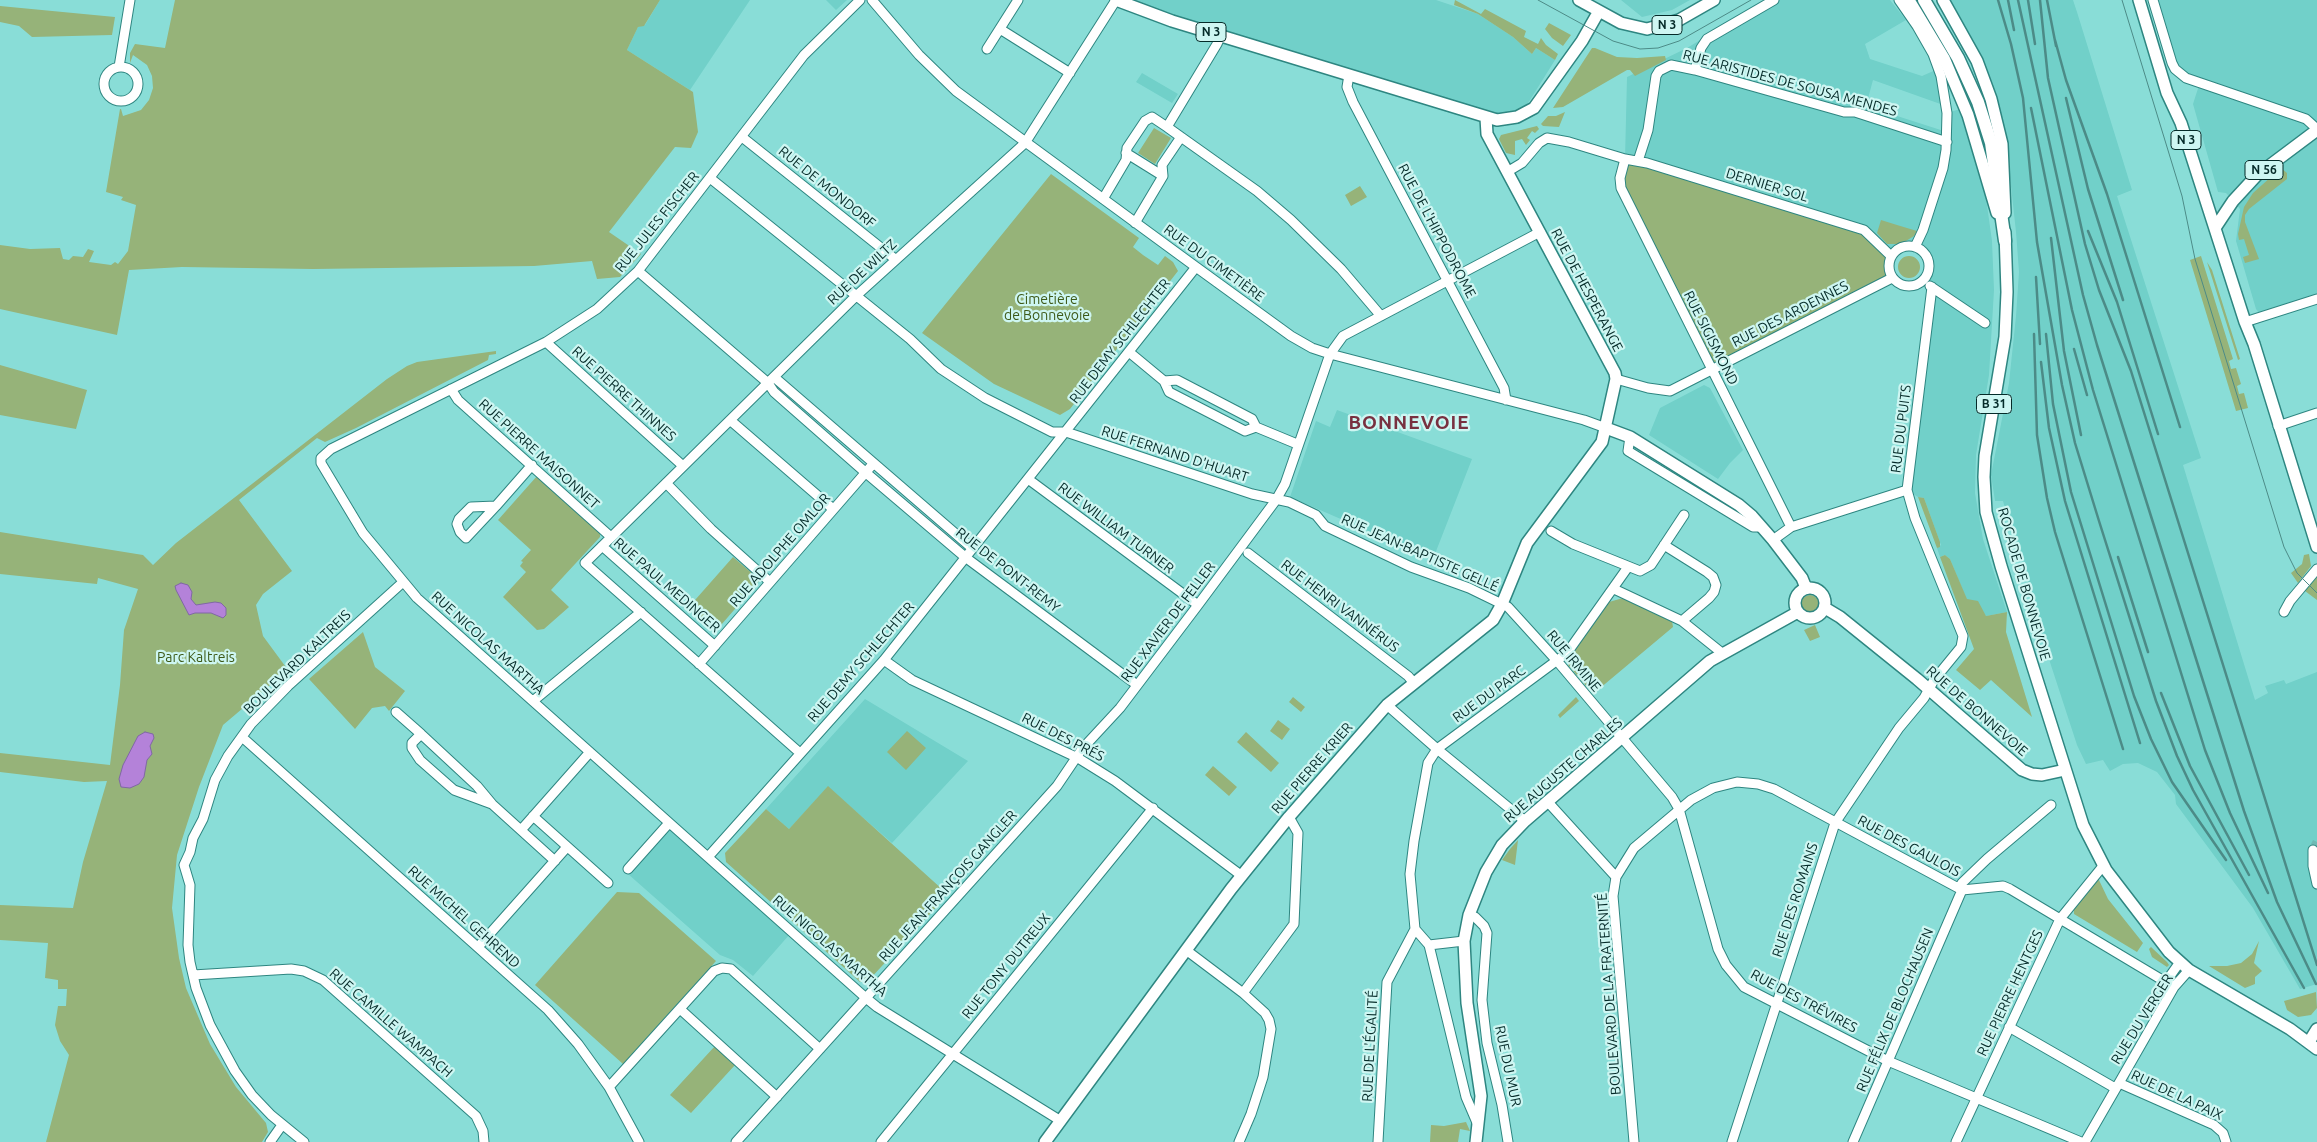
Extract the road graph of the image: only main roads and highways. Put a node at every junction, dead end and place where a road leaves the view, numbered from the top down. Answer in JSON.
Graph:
{"nodes":[{"id":1,"x":1116,"y":0,"type":"edge"},
{"id":2,"x":1579,"y":0,"type":"edge"},
{"id":3,"x":1714,"y":0,"type":"edge"},
{"id":4,"x":1909,"y":0,"type":"edge"},
{"id":5,"x":1924,"y":0,"type":"edge"},
{"id":6,"x":1943,"y":0,"type":"edge"},
{"id":7,"x":2138,"y":0,"type":"edge"},
{"id":8,"x":1599,"y":11,"type":"junction"},
{"id":9,"x":1486,"y":118,"type":"junction"},
{"id":10,"x":2317,"y":130,"type":"edge"},
{"id":11,"x":2215,"y":228,"type":"junction"},
{"id":12,"x":2005,"y":241,"type":"junction"},
{"id":13,"x":1606,"y":428,"type":"junction"},
{"id":14,"x":2316,"y":540,"type":"edge"},
{"id":15,"x":1806,"y":588,"type":"junction"},
{"id":16,"x":1825,"y":608,"type":"junction"},
{"id":17,"x":1798,"y":612,"type":"junction"},
{"id":18,"x":2065,"y":770,"type":"junction"},
{"id":19,"x":2317,"y":1029,"type":"edge"},
{"id":20,"x":2313,"y":1046,"type":"edge"},
{"id":21,"x":1045,"y":1142,"type":"edge"},
{"id":22,"x":1476,"y":1142,"type":"edge"}],
"edges":[{"from":1,"to":9,"type":"main road","number":"N 3"},
{"from":2,"to":8,"type":"main road"},
{"from":3,"to":8,"type":"main road","number":"N 3"},
{"from":4,"to":12,"type":"main road","number":"B 31"},
{"from":5,"to":12,"type":"highway","name":"ROCADE DE BONNEVOIE","number":"B 31"},
{"from":6,"to":12,"type":"main road","number":"B 31"},
{"from":7,"to":11,"type":"main road","number":"N 3"},
{"from":8,"to":9,"type":"main road","number":"N 3"},
{"from":9,"to":13,"type":"main road","name":"RUE DE HESPERANGE"},
{"from":10,"to":11,"type":"main road","number":"N 56"},
{"from":11,"to":14,"type":"main road","number":"N 3"},
{"from":12,"to":18,"type":"main road","name":"ROCADE DE BONNEVOIE","number":"B 31"},
{"from":13,"to":15,"type":"main road","name":"RUE DE BONNEVOIE"},
{"from":13,"to":21,"type":"main road","name":"RUE PIERRE KRIER"},
{"from":15,"to":16,"type":"main road","name":"RUE DE BONNEVOIE"},
{"from":15,"to":17,"type":"main road"},
{"from":16,"to":17,"type":"main road"},
{"from":16,"to":18,"type":"main road","name":"RUE DE BONNEVOIE"},
{"from":17,"to":22,"type":"main road","name":"RUE AUGUSTE CHARLES"},
{"from":18,"to":20,"type":"main road"},
{"from":19,"to":20,"type":"main road"}]}
